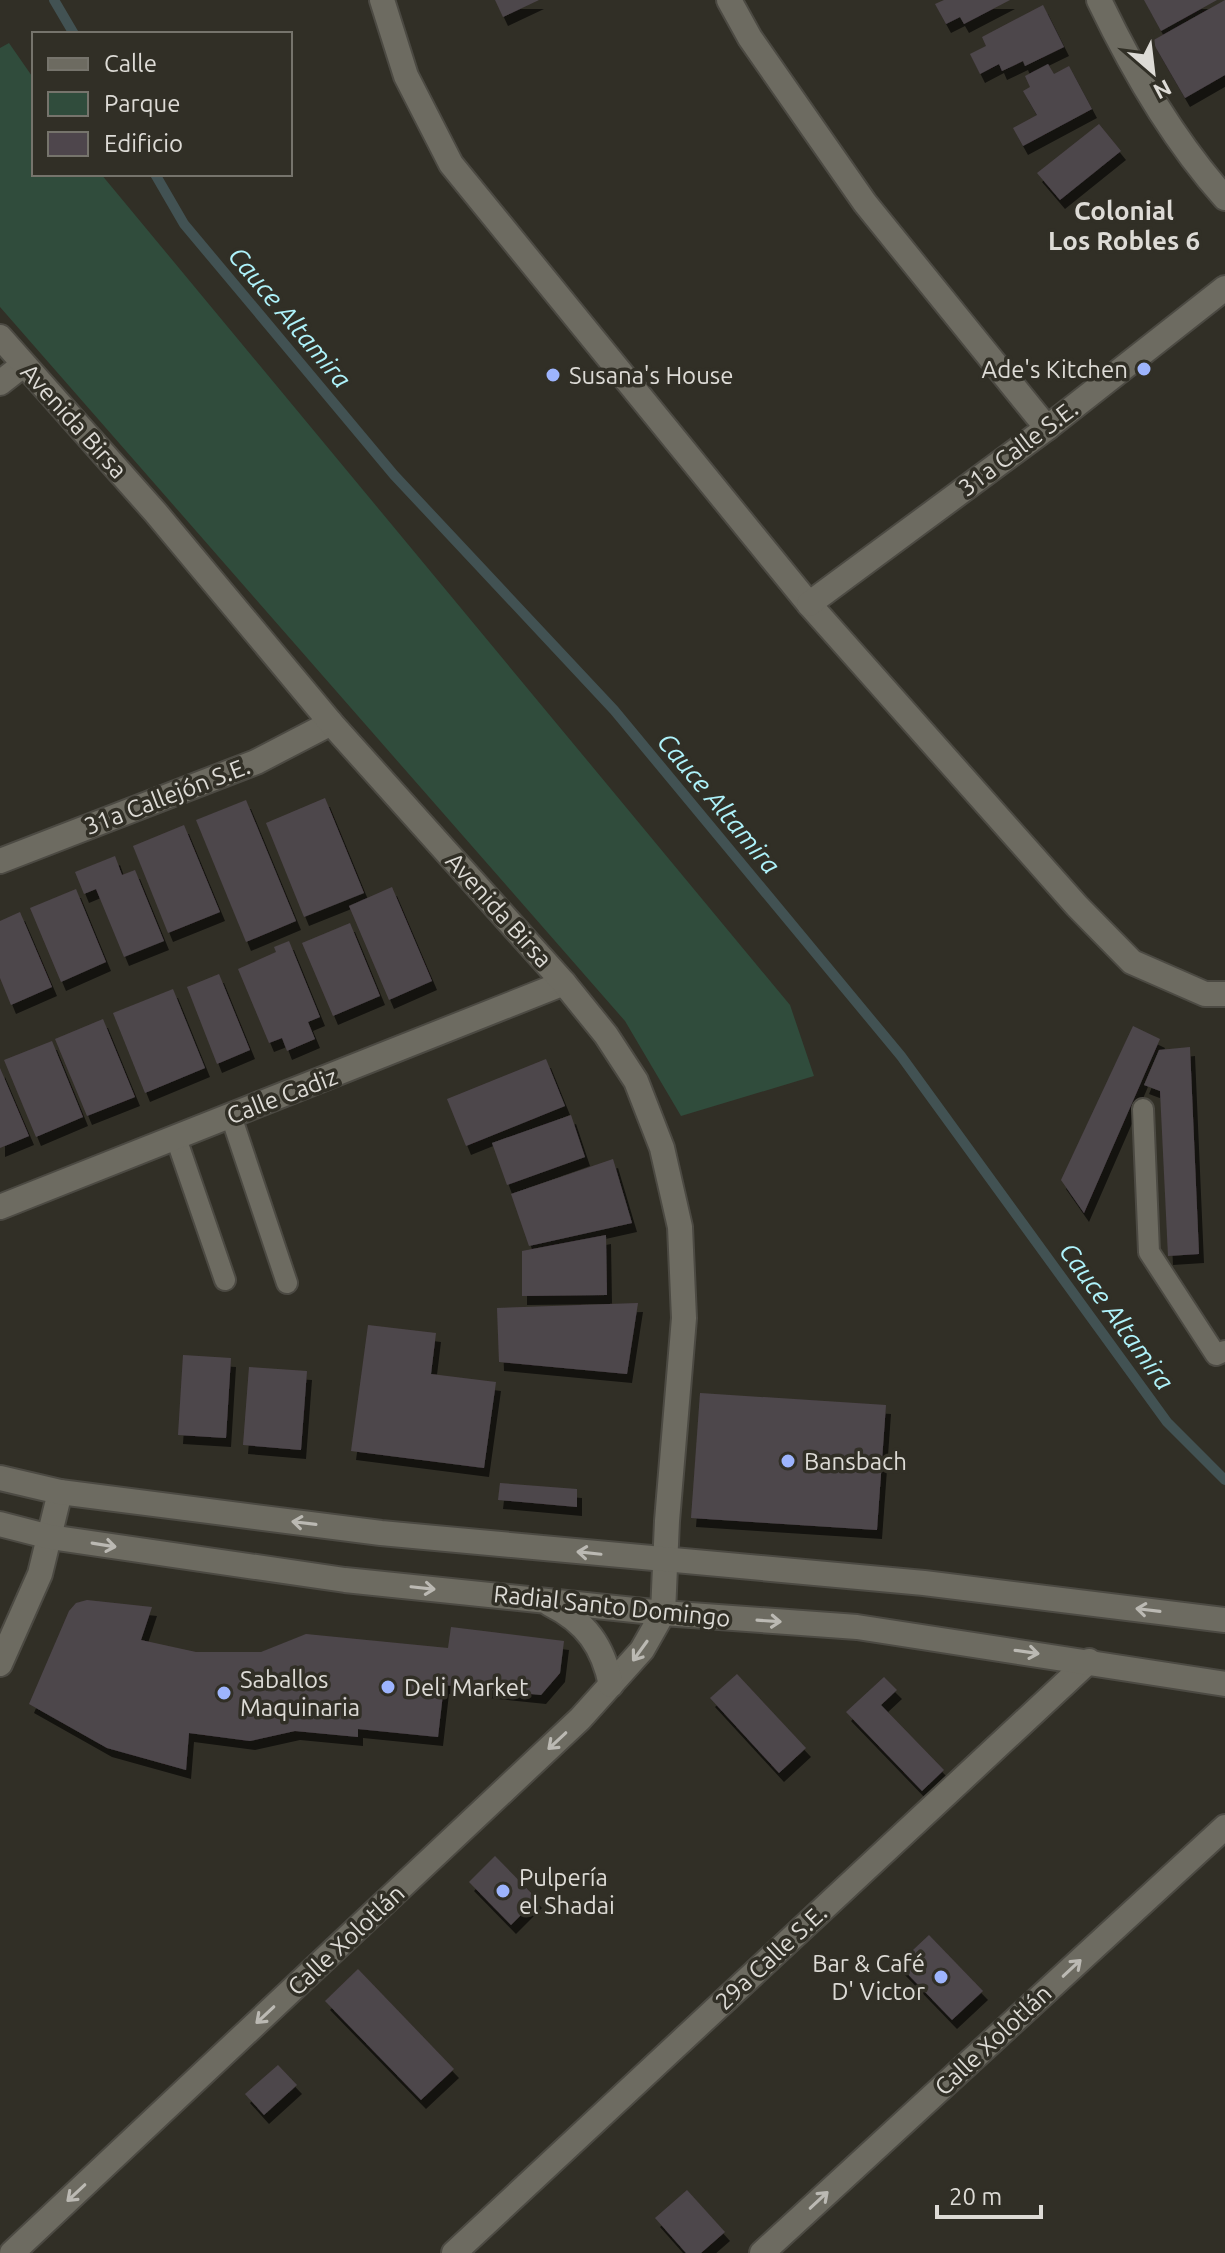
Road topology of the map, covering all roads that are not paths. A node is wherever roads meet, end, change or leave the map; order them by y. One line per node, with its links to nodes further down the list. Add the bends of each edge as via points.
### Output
1 (382, 0): 10 (street, via 406,76 451,164)
2 (729, 0): 9 (street, via 865,203)
3 (1099, 0): 4 (street, via 1195,164)
4 (1225, 198)
5 (1225, 288): 9 (street, 31a Calle S.E.)
6 (0, 337): 7 (street, Avenida Birsa)
7 (23, 365): 8 (street); 11 (street, Avenida Birsa, via 156,513)
8 (0, 383)
9 (1047, 428): 10 (street, 31a Calle S.E.)
10 (809, 604): 14 (street, via 1132,962 1205,994)
11 (331, 723): 12 (street, 31a Callejón S.E., via 256,762); 13 (street, Avenida Birsa)
12 (0, 861)
13 (564, 983): 16 (street, Calle Cadiz); 26 (street, Avenida Birsa, via 636,1081 662,1148 680,1227 684,1318)
14 (1225, 994)
15 (1143, 1109): 21 (lane, via 1149,1252 1216,1355)
16 (231, 1116): 17 (street, Calle Cadiz); 20 (lane)
17 (176, 1138): 18 (street, Calle Cadiz); 19 (lane)
18 (0, 1207)
19 (225, 1280)
20 (287, 1283)
21 (1225, 1351)
22 (0, 1478): 23 (street, Radial Santo Domingo)
23 (60, 1492): 25 (street); 26 (street, Radial Santo Domingo, one-way to 23, via 381,1533)
24 (0, 1524): 25 (street, Radial Santo Domingo)
25 (50, 1537): 27 (street, Radial Santo Domingo, one-way to 27, via 345,1580); 31 (street, via 40,1574)
26 (666, 1561): 28 (street, Avenida Birsa); 29 (street, Radial Santo Domingo, one-way to 26, via 924,1583)
27 (541, 1599): 28 (street, Radial Santo Domingo); 33 (street, via 571,1615 593,1636)
28 (663, 1613): 30 (street, Radial Santo Domingo, one-way to 30, via 857,1627); 33 (street, Calle Xolotlán, one-way to 33, via 642,1650)
29 (1225, 1620)
30 (1089, 1661): 32 (street, Radial Santo Domingo); 36 (street, 29a Calle S.E.)
31 (0, 1664)
32 (1225, 1684)
33 (611, 1685): 35 (street, Calle Xolotlán, one-way to 35)
34 (1225, 1827): 37 (street, Calle Xolotlán, one-way to 34)
35 (12, 2253)
36 (454, 2253)
37 (762, 2253)

